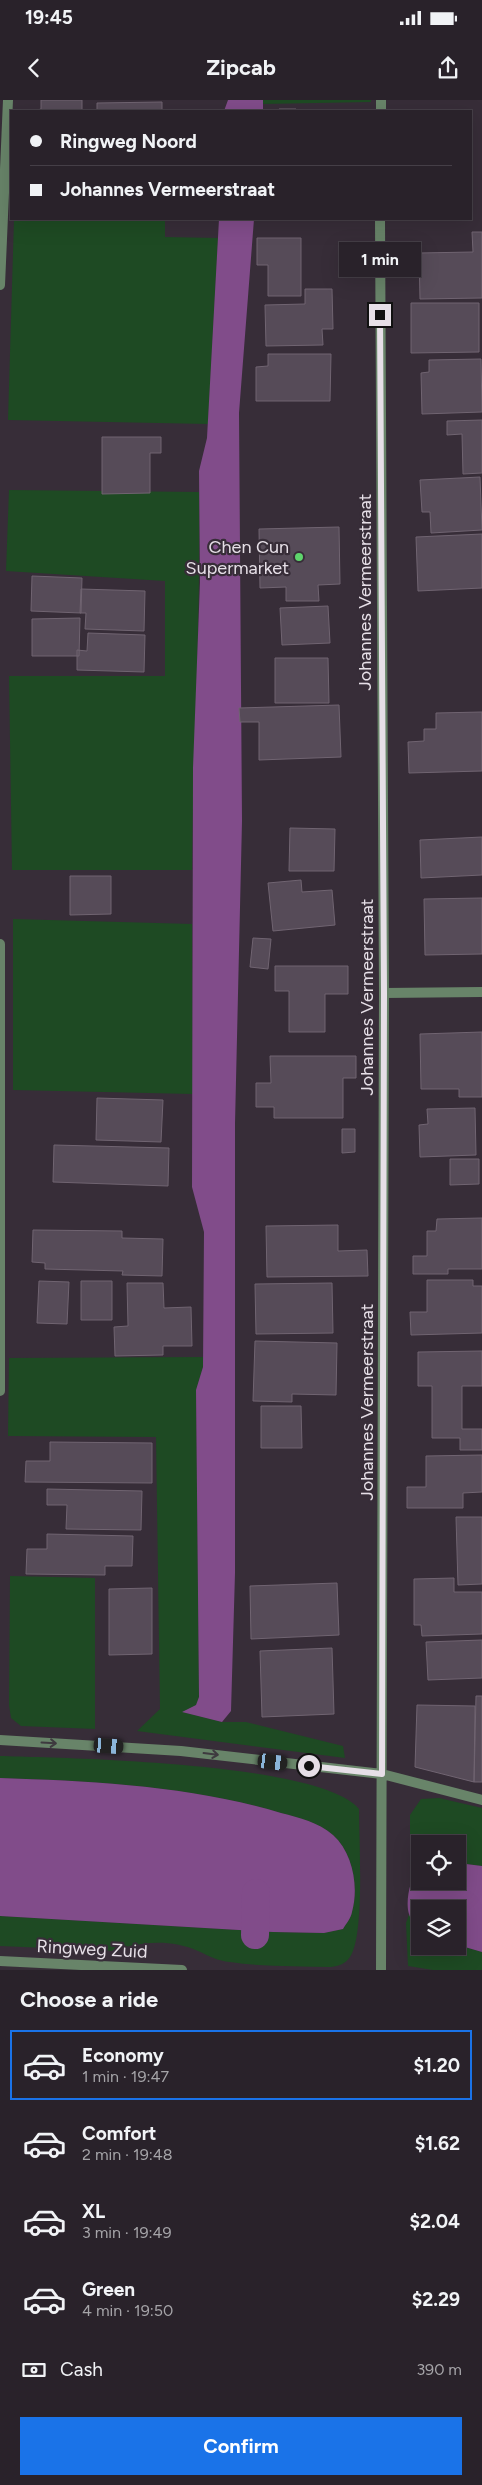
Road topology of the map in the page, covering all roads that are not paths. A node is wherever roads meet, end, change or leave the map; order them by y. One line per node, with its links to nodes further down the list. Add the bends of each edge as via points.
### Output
1 (8, 100): 3 (street)
2 (380, 220): 6 (street, Johannes Vermeerstraat)
3 (0, 285)
4 (0, 944): 7 (street)
5 (482, 992): 6 (street)
6 (384, 993): 9 (street, Johannes Vermeerstraat)
7 (0, 1391)
8 (0, 1740): 9 (street, one-way to 9, via 181,1751)
9 (382, 1774): 10 (street); 13 (street, Johannes Vermeerstraat)
10 (482, 1800)
11 (0, 1961): 12 (street, Ringweg Zuid)
12 (182, 1970)
13 (381, 1970)

